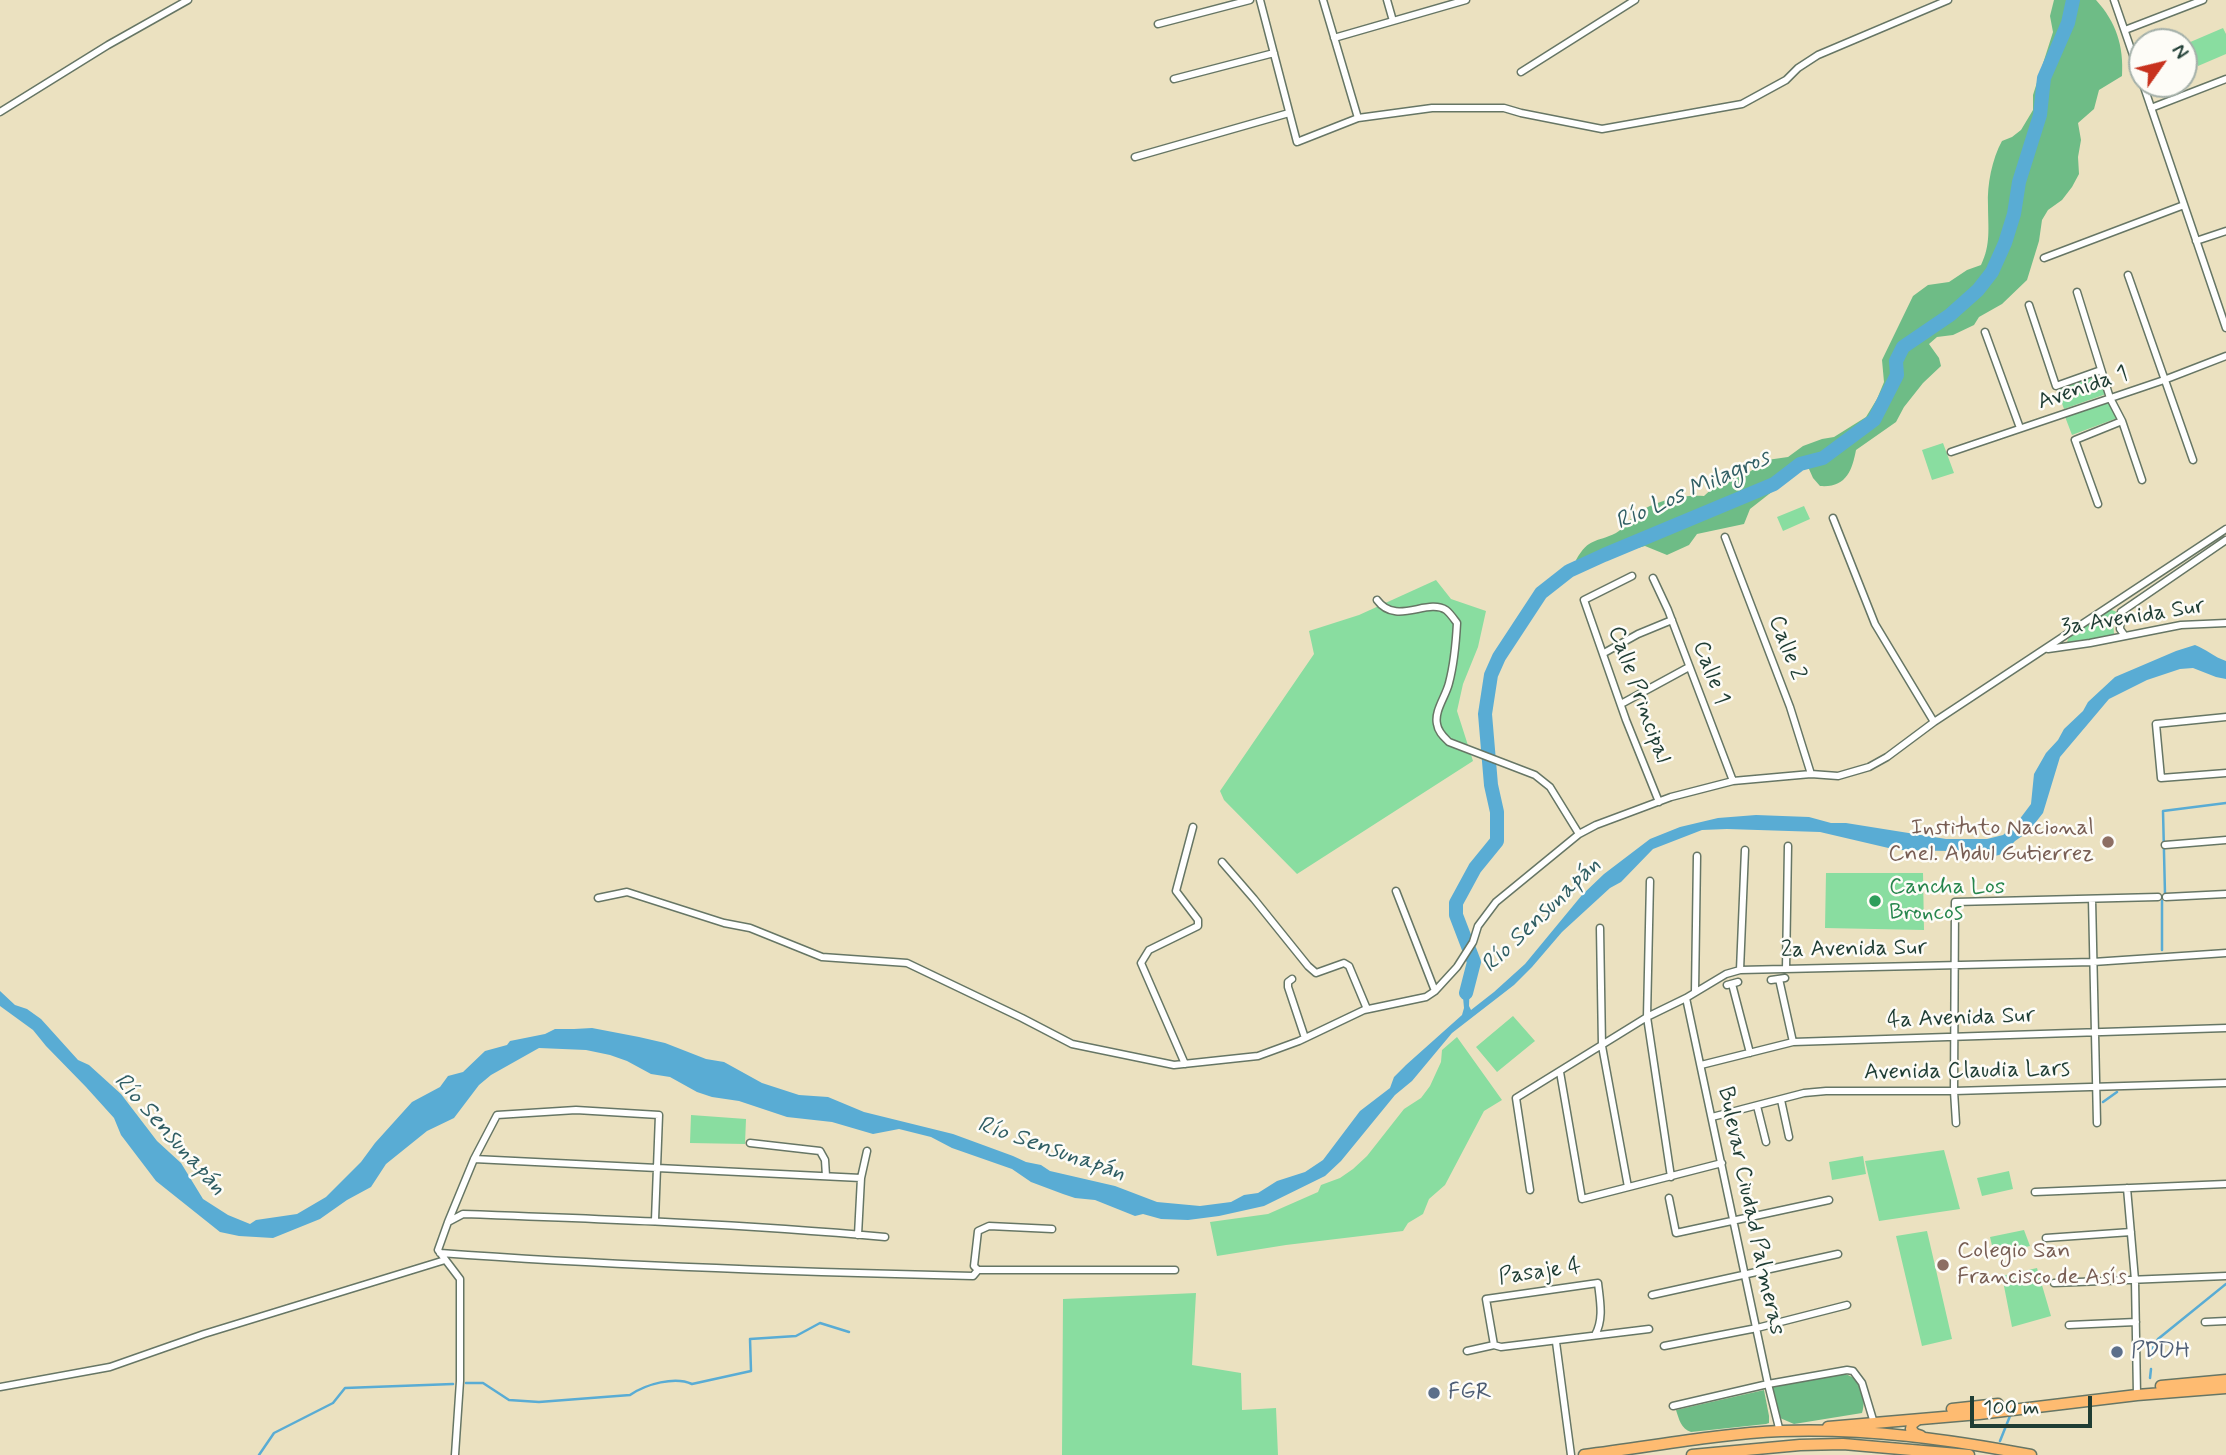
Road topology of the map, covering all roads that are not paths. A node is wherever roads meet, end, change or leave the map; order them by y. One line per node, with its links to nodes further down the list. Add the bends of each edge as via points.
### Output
1 (188, 0): 23 (street)
2 (1250, 0): 13 (street)
3 (1260, 0): 17 (street)
4 (1323, 0): 15 (street)
5 (1387, 0): 12 (street)
6 (1466, 0): 11 (street)
7 (1635, 0): 18 (street)
8 (1948, 0): 25 (street, via 1818,55 1786,80 1742,104 1602,129 1504,108 1432,108)
9 (2114, 0): 14 (street)
10 (2203, 0): 14 (street)
11 (1455, 2): 12 (street)
12 (1393, 21): 15 (street)
13 (1158, 24)
14 (2125, 30): 16 (street)
15 (1335, 38): 25 (street)
16 (2128, 39)
17 (1274, 52): 19 (street); 24 (street)
18 (1521, 72)
19 (1174, 79)
20 (2226, 79): 22 (street)
21 (2148, 98): 22 (street)
22 (2151, 108): 27 (street)
23 (0, 112)
24 (1289, 113): 25 (street, via 1297,142); 26 (street)
25 (1358, 118)
26 (1135, 157)
27 (2184, 205): 29 (street); 30 (street)
28 (2226, 231): 29 (street)
29 (2196, 240): 34 (street)
30 (2044, 258)
31 (2128, 275): 38 (street)
32 (2077, 292): 37 (street)
33 (2029, 305): 37 (street, via 2056,386)
34 (2226, 328)
35 (1985, 332): 41 (street)
36 (2226, 356): 38 (street, Avenida 1)
37 (2102, 370): 39 (street)
38 (2164, 380): 39 (street, Avenida 1); 43 (street)
39 (2110, 398): 40 (street); 41 (street, Avenida 1)
40 (2122, 421): 44 (street); 45 (street, via 2074,440)
41 (2020, 428): 42 (street, Avenida 1)
42 (1951, 452)
43 (2193, 460)
44 (2142, 480)
45 (2098, 504)
46 (1833, 518): 63 (street, via 1875,624)
47 (2226, 529): 53 (street)
48 (1725, 537): 65 (street, Calle 2)
49 (2226, 540): 54 (street)
50 (1632, 576): 59 (street, Calle Principal, via 1584,600)
51 (1653, 578): 55 (street, Calle 1)
52 (1377, 600): 69 (street, via 1395,611 1445,609 1457,623 1450,681 1437,726 1449,742 1544,781)
53 (2110, 606): 54 (street); 58 (street)
54 (2121, 612): 57 (street, via 2120,629)
55 (1672, 621): 59 (street); 60 (street, Calle 1)
56 (2226, 623): 57 (street, 3a Avenida Sur, via 2181,625)
57 (2125, 636): 58 (street, 3a Avenida Sur)
58 (2046, 649): 63 (street)
59 (1604, 653): 61 (street, Calle Principal)
60 (1689, 667): 61 (street); 66 (street, Calle 1)
61 (1621, 704): 67 (street, Calle Principal)
62 (2226, 717): 64 (street, via 2156,724 2161,778)
63 (1934, 722): 65 (street, via 1869,767 1838,776)
64 (2226, 773)
65 (1811, 774): 66 (street)
66 (1732, 781): 67 (street)
67 (1659, 802): 69 (street)
68 (1193, 827): 102 (street, via 1176,891 1198,926 1149,950 1141,963)
69 (1578, 834): 90 (street, via 1496,902 1457,967)
70 (2226, 840): 71 (street)
71 (2165, 845)
72 (1788, 846): 86 (street)
73 (1745, 850): 85 (street)
74 (1698, 856): 91 (street)
75 (1222, 862): 93 (street, via 1316,973 1344,963 1349,966)
76 (1650, 881): 94 (street)
77 (1396, 891): 90 (street)
78 (2226, 894): 80 (street)
79 (598, 898): 102 (street, via 627,892 750,928 822,957 907,963 1072,1044)
80 (2092, 899): 83 (street); 84 (street, via 1955,902)
81 (1600, 928): 100 (street)
82 (2226, 954): 83 (street, 2a Avenida Sur)
83 (2093, 962): 84 (street, 2a Avenida Sur); 96 (street)
84 (1955, 966): 86 (street, 2a Avenida Sur); 97 (street)
85 (1741, 970): 86 (street, 2a Avenida Sur); 91 (street, 2a Avenida Sur)
86 (1786, 970)
87 (1292, 979): 98 (street, via 1288,988)
88 (1778, 979): 99 (street)
89 (1733, 985): 101 (street)
90 (1435, 991): 93 (street)
91 (1695, 992): 92 (street, 2a Avenida Sur)
92 (1686, 998): 94 (street, 2a Avenida Sur); 103 (street, Bulevar Ciudad Palmeras)
93 (1367, 1009): 98 (street)
94 (1647, 1017): 100 (street, 2a Avenida Sur); 121 (street)
95 (2226, 1028): 96 (street, 4a Avenida Sur)
96 (2095, 1031): 97 (street, 4a Avenida Sur); 106 (street)
97 (1954, 1037): 99 (street, 4a Avenida Sur); 107 (street)
98 (1305, 1038): 102 (street, via 1258,1056)
99 (1793, 1042): 101 (street, 4a Avenida Sur)
100 (1602, 1046): 104 (street, 2a Avenida Sur); 124 (street)
101 (1750, 1053): 103 (street, 4a Avenida Sur)
102 (1185, 1064)
103 (1701, 1065): 110 (street, Bulevar Ciudad Palmeras)
104 (1560, 1072): 124 (street, via 1582,1199); 126 (street, 2a Avenida Sur, via 1516,1098)
105 (2226, 1083): 106 (street, Avenida Claudia Lars)
106 (2096, 1087): 107 (street, Avenida Claudia Lars); 112 (street)
107 (1954, 1091): 108 (street, Avenida Claudia Lars, via 1826,1091); 111 (street)
108 (1781, 1100): 109 (street, Avenida Claudia Lars); 113 (street)
109 (1757, 1106): 110 (street, Avenida Claudia Lars); 114 (street)
110 (1712, 1117): 118 (street, Bulevar Ciudad Palmeras)
111 (1956, 1123)
112 (2097, 1123)
113 (1789, 1136)
114 (1766, 1142)
115 (750, 1143): 120 (street, via 820,1151)
116 (867, 1151): 122 (street)
117 (474, 1159): 119 (street); 119 (street, via 497,1115 576,1110 659,1115); 131 (street)
118 (1722, 1163): 121 (street); 132 (street, Bulevar Ciudad Palmeras)
119 (657, 1167): 120 (street); 130 (street)
120 (826, 1176): 122 (street)
121 (1671, 1177): 124 (street)
122 (861, 1178): 135 (street)
123 (2226, 1184): 125 (street)
124 (1628, 1187)
125 (2127, 1188): 127 (street); 134 (street)
126 (1530, 1191)
127 (2035, 1192)
128 (1669, 1198): 132 (street, via 1676,1233)
129 (1829, 1200): 132 (street)
130 (655, 1220): 131 (street, via 463,1214); 135 (street)
131 (448, 1222): 138 (street)
132 (1735, 1222): 143 (street, Bulevar Ciudad Palmeras)
133 (1052, 1229): 141 (street, via 983,1227 978,1231 974,1266)
134 (2131, 1232): 137 (street); 145 (street)
135 (858, 1235): 136 (street)
136 (885, 1237)
137 (2046, 1238)
138 (440, 1253): 140 (street); 141 (street, via 770,1272 973,1276)
139 (1838, 1254): 143 (street)
140 (445, 1260): 162 (street, via 110,1367); 171 (street, via 460,1279)
141 (978, 1270): 142 (street)
142 (1175, 1270)
143 (1745, 1274): 147 (street); 153 (street, Bulevar Ciudad Palmeras)
144 (2226, 1276): 145 (street)
145 (2135, 1280): 146 (street); 150 (street)
146 (2054, 1283)
147 (1652, 1295)
148 (1847, 1305): 153 (street)
149 (2226, 1321): 151 (street)
150 (2136, 1322): 152 (street); 164 (street)
151 (2205, 1322)
152 (2069, 1325)
153 (1756, 1328): 158 (street); 161 (street, Bulevar Ciudad Palmeras)
154 (1649, 1329): 155 (street)
155 (1595, 1335): 156 (street); 157 (street, Pasaje 4, via 1601,1324 1598,1283 1486,1299)
156 (1556, 1342): 157 (street); 172 (street)
157 (1494, 1345): 159 (street)
158 (1664, 1346)
159 (1467, 1351)
160 (2226, 1380): 164 (main road)
161 (1768, 1384): 165 (street); 167 (street, via 1853,1371); 168 (street, Bulevar Ciudad Palmeras)
162 (0, 1387)
163 (2226, 1388): 164 (main road)
164 (2137, 1392): 166 (main road); 167 (main road, via 1924,1412)
165 (1673, 1406)
166 (1917, 1420): 167 (main road); 169 (main road, via 1913,1432)
167 (1876, 1423): 168 (main road)
168 (1780, 1432): 169 (main road); 173 (main road)
169 (1927, 1438): 177 (main road)
170 (1811, 1444): 174 (main road); 175 (main road); 176 (main road)
171 (455, 1455)
172 (1571, 1455)
173 (1584, 1455)
174 (1692, 1455)
175 (1914, 1455)
176 (1969, 1455)
177 (2031, 1455)

